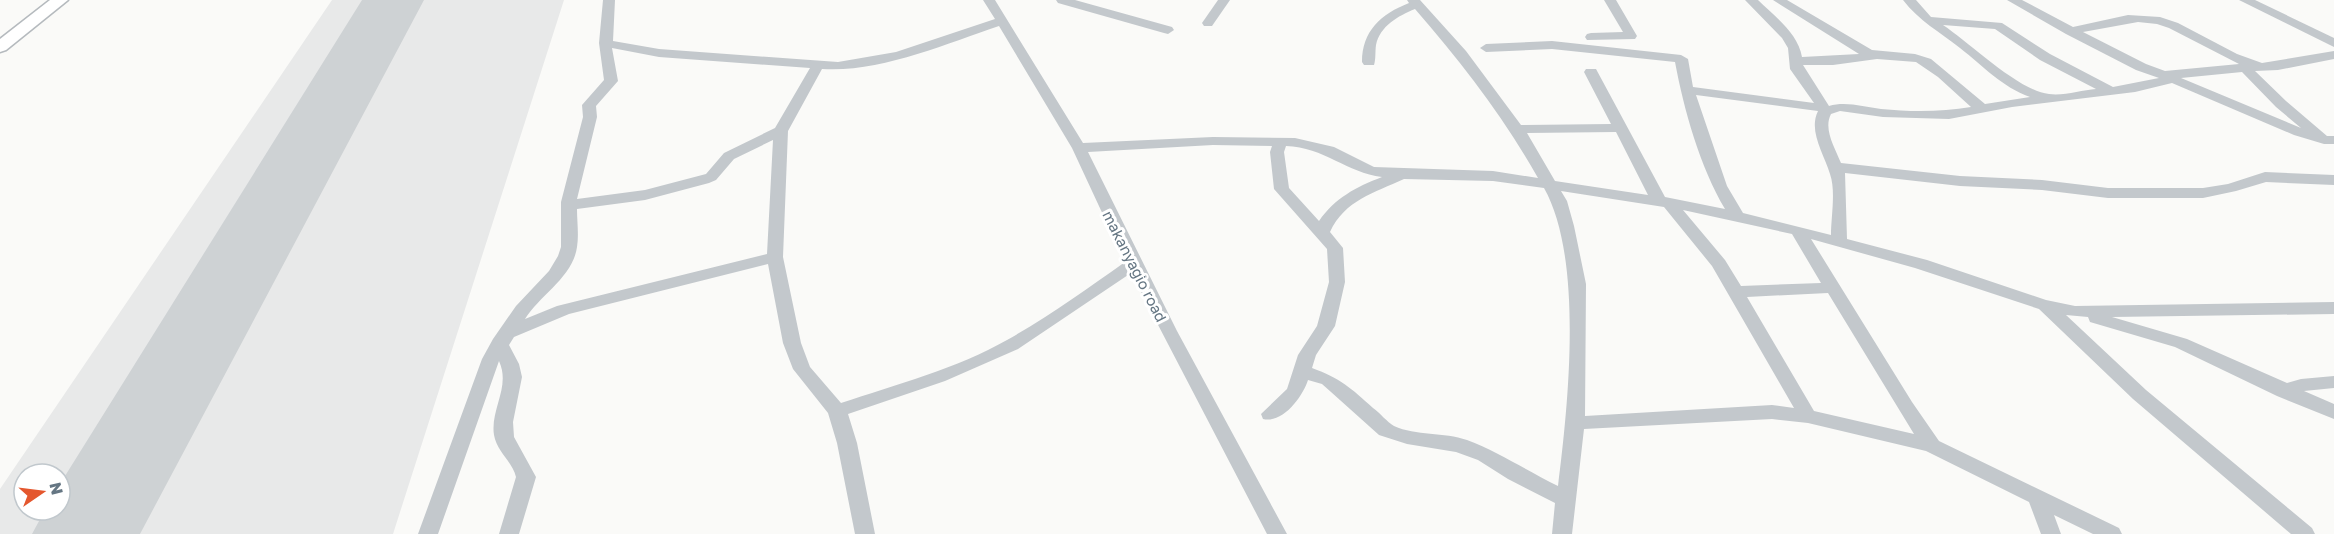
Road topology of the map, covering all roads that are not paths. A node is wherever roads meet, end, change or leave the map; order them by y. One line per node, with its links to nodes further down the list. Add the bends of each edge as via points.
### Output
1 (60, 0): 21 (main road)
2 (609, 0): 19 (street)
3 (989, 0): 14 (street, makanyagio road)
4 (1062, 0): 16 (street)
5 (1224, 0): 15 (street)
6 (1610, 0): 18 (street, via 1631,36)
7 (1752, 0): 25 (street, via 1786,36)
8 (1779, 0): 24 (street, via 1845,43)
9 (1909, 0): 13 (street)
10 (2013, 0): 17 (street)
11 (2245, 0): 20 (street)
12 (1415, 2): 26 (street, via 1379,25 1367,51); 38 (street, via 1461,54)
13 (1927, 20): 33 (street, via 1998,26 2045,57); 34 (street, via 2006,80)
14 (1002, 21): 27 (street, via 898,55 854,64); 42 (street, makanyagio road)
15 (1208, 23)
16 (1168, 30)
17 (2070, 31): 28 (street, via 2149,18); 31 (street)
18 (1591, 37)
19 (605, 43): 27 (street, via 659,53); 48 (street, via 604,56 611,81 589,105 590,117)
20 (2334, 43)
21 (0, 47)
22 (1486, 48): 32 (street, via 1552,45 1677,57 1683,64)
23 (2334, 52): 28 (street, via 2269,68)
24 (1878, 56): 25 (street); 35 (street, via 1925,61)
25 (1796, 61): 36 (street, via 1801,76)
26 (1369, 62)
27 (818, 65): 39 (street)
28 (2260, 66): 29 (street)
29 (2245, 68): 31 (street); 41 (street)
30 (1591, 72): 37 (street)
31 (2168, 77): 33 (street); 41 (street)
32 (1687, 90): 36 (street); 49 (street, via 1719,186)
33 (2111, 91): 34 (street)
34 (2048, 99): 35 (street)
35 (1982, 109): 36 (street, via 1949,116 1840,107)
36 (1824, 110): 43 (street, via 1821,130)
37 (1621, 128): 38 (street); 47 (street)
38 (1517, 129): 46 (street)
39 (782, 130): 48 (street, via 729,156 704,180 645,195); 53 (street)
40 (1280, 142): 42 (street); 44 (street, via 1329,150 1370,171); 51 (street, via 1277,152 1282,189)
41 (2331, 143)
42 (1079, 148): 54 (street, makanyagio road)
43 (1835, 167): 45 (street, via 2119,193 2203,192 2265,177); 52 (street, via 1840,188)
44 (1402, 174): 46 (street, via 1486,176); 51 (street, via 1368,187 1334,209)
45 (2334, 180)
46 (1550, 184): 47 (street); 68 (street, via 1562,209 1578,284)
47 (1664, 202): 49 (street); 56 (street, via 1705,245)
48 (568, 205): 60 (street, via 566,256 556,274 522,310)
49 (1737, 216): 50 (street)
50 (1798, 231): 52 (street); 55 (street)
51 (1322, 232): 61 (street, via 1335,248 1337,282 1326,326 1307,355)
52 (1839, 243): 57 (street, via 1921,264)
53 (775, 257): 60 (street, via 564,310); 64 (street, via 792,343 802,369)
54 (1134, 262): 64 (street, via 1012,345 939,377); 75 (street, makanyagio road)
55 (1832, 288): 56 (street); 69 (street)
56 (1735, 292): 67 (street)
57 (2044, 304): 59 (street); 79 (street, via 2155,410)
58 (2334, 308): 59 (street)
59 (2075, 312): 63 (street, via 2181,343)
60 (502, 339): 72 (street, via 491,358); 73 (street, via 513,379 504,440 526,477)
61 (1302, 371): 66 (street, via 1295,392); 70 (street, via 1338,387 1386,430 1459,445 1485,455)
62 (2334, 382): 63 (street)
63 (2284, 391): 65 (street)
64 (837, 411): 74 (street)
65 (2334, 412)
66 (1270, 414)
67 (1808, 416): 68 (street, via 1772,412); 69 (street)
68 (1575, 423): 70 (street)
69 (1932, 446): 71 (street)
70 (1565, 499): 76 (street)
71 (2038, 499): 77 (street); 78 (street)
72 (428, 534)
73 (509, 534)
74 (865, 534)
75 (1277, 534)
76 (1562, 534)
77 (2051, 534)
78 (2112, 534)
79 (2305, 534)

